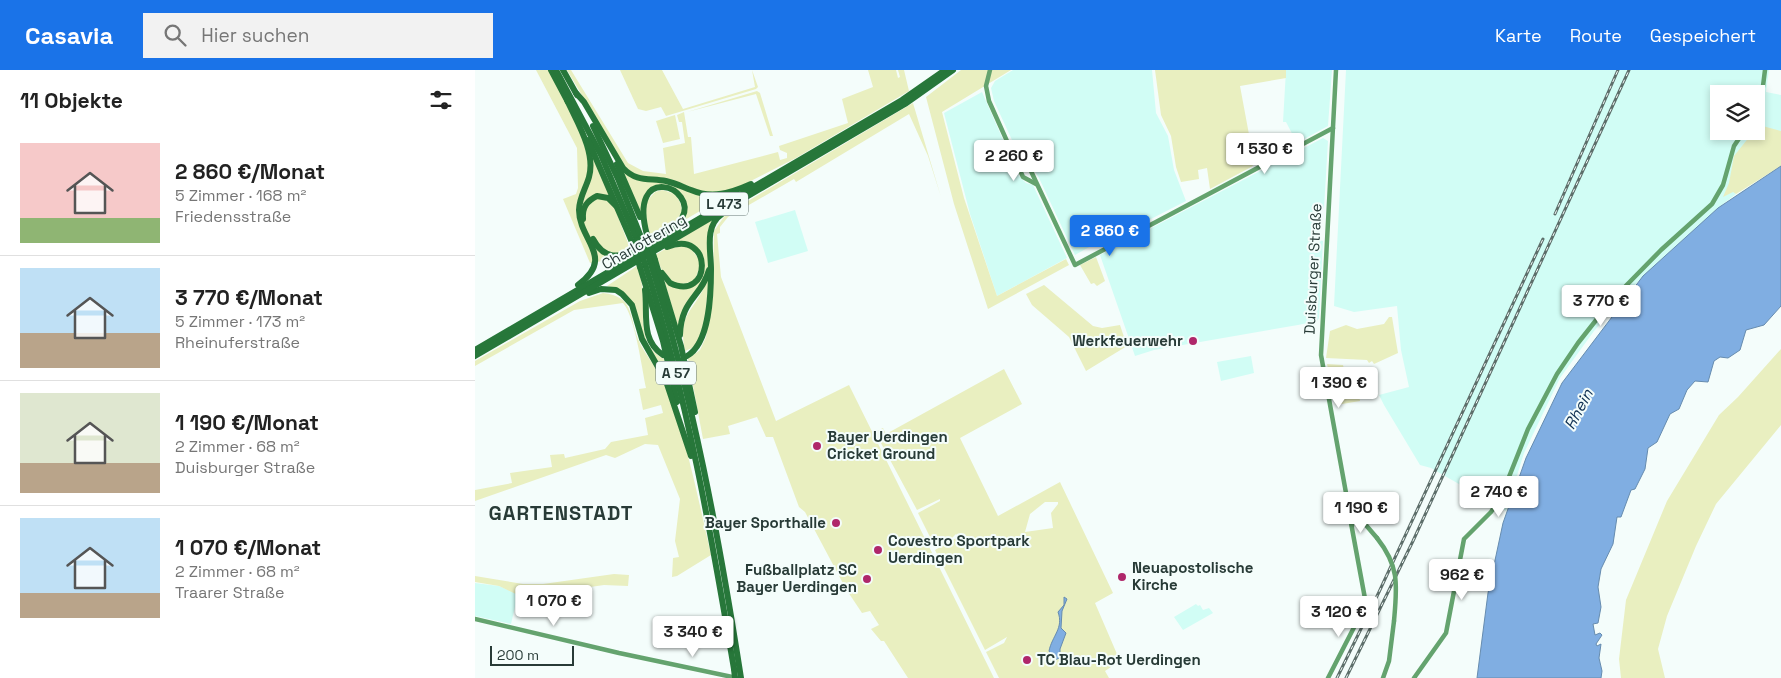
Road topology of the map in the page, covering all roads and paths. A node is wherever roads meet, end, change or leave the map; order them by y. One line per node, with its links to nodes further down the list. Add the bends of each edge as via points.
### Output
1 (551, 70): 11 (highway)
2 (556, 70): 24 (highway, A 57, via 601,155)
3 (563, 70): 10 (highway, A 57)
4 (945, 70): 15 (highway, Charlottering / L 473, via 902,100)
5 (953, 70): 21 (highway, Charlottering / L 473, via 905,104)
6 (990, 70): 16 (main road, via 986,80 987,93)
7 (1336, 70): 12 (main road, Duisburger Straße)
8 (1765, 70): 9 (main road)
9 (1763, 85)
10 (576, 93): 14 (highway); 24 (highway, A 57, via 606,152)
11 (567, 100): 22 (highway); 29 (highway, via 589,157 589,176 578,208 596,263 590,275)
12 (1333, 128): 20 (main road, via 1075,265); 40 (main road, Duisburger Straße, via 1321,355)
13 (1738, 140): 51 (main road, via 1723,185 1712,204 1612,300 1568,356 1532,419 1501,497 1464,539 1447,632)
14 (607, 142): 19 (highway, via 623,168 639,179 666,181 711,195 729,193); 24 (highway)
15 (802, 157): 19 (highway); 31 (highway, Charlottering / L 473)
16 (1021, 168): 17 (main road, via 1028,167); 18 (main road)
17 (1033, 175): 18 (main road); 20 (main road)
18 (1026, 180): 20 (main road)
19 (751, 184): 23 (highway)
20 (1037, 186)
21 (752, 193): 26 (highway, Charlottering / L 473); 28 (highway, via 714,223 710,237)
22 (625, 224): 24 (highway); 25 (highway, via 613,202 603,196 591,199 584,208 584,222 601,251 615,257)
23 (668, 232): 24 (highway, via 682,218 684,204 672,189 660,188 648,194 642,206); 25 (highway)
24 (639, 238): 27 (highway, A 57, bridge); 27 (highway, bridge)
25 (638, 250): 29 (highway)
26 (656, 250): 27 (highway, via 681,244 695,248 703,260 701,274 690,285 675,286); 30 (highway, Charlottering / L 473)
27 (648, 263): 32 (highway); 34 (highway, via 645,291 649,340); 37 (highway); 38 (highway, A 57, via 673,337); 39 (highway, A 57)
28 (711, 263): 32 (highway, via 704,283 681,316); 36 (highway, via 705,333 699,347)
29 (570, 291): 31 (highway)
30 (568, 302): 35 (highway, Charlottering / L 473); 37 (highway, via 601,289 616,290 627,298 635,312 645,347 666,381)
31 (531, 316): 33 (highway, Charlottering / L 473)
32 (681, 346): 38 (highway, via 692,391)
33 (475, 350)
34 (663, 355)
35 (475, 356)
36 (687, 356)
37 (685, 435): 39 (highway)
38 (699, 448): 44 (highway, A 57)
39 (700, 484): 44 (highway, A 57)
40 (1346, 494): 41 (main road, Duisburger Straße); 43 (main road, Duisburger Straße)
41 (1349, 505): 42 (main road); 43 (main road, Duisburger Straße)
42 (1359, 517): 43 (main road); 50 (main road, bridge, via 1391,557 1396,574 1389,660)
43 (1351, 523): 49 (main road, Duisburger Straße, via 1367,602)
44 (716, 551): 46 (highway, A 57)
45 (475, 619): 48 (main road)
46 (736, 669): 47 (highway, A 57, bridge); 48 (highway, A 57)
47 (735, 678)
48 (740, 678)
49 (1328, 678)
50 (1383, 678)
51 (1414, 678)

